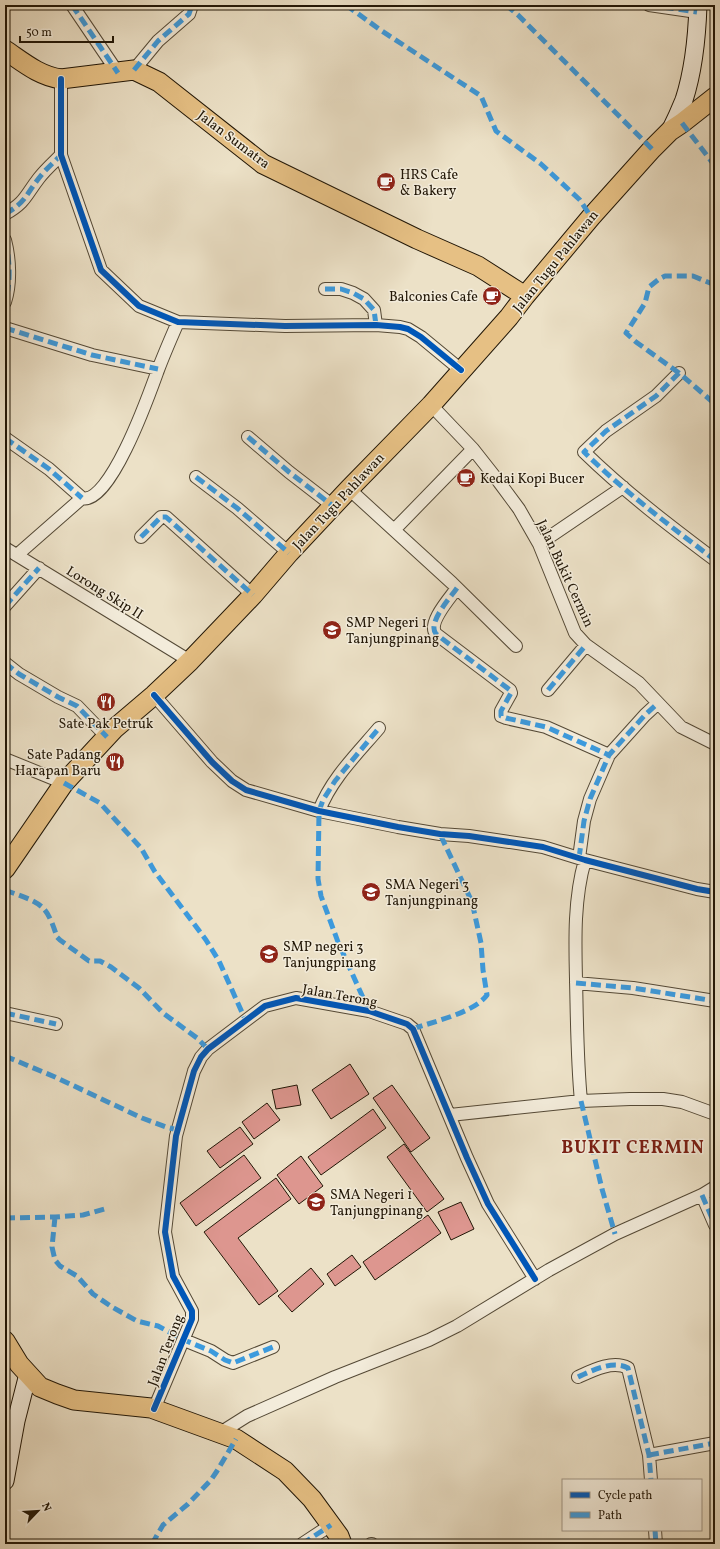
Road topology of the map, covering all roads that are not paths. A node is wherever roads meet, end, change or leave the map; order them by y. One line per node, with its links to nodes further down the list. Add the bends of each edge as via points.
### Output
1 (72, 5): 6 (street)
2 (192, 5): 6 (street, via 189,14)
3 (649, 5): 4 (street)
4 (697, 9): 8 (street, via 696,50)
5 (5, 50): 7 (main road, via 38,72)
6 (126, 71): 7 (main road); 15 (main road, Jalan Sumatra, via 159,82 263,164 478,266)
7 (61, 79): 11 (street)
8 (688, 84): 9 (street, via 700,93); 10 (street, via 684,101)
9 (714, 97): 10 (main road, Jalan Tugu Pahlawan)
10 (670, 131): 15 (main road, Jalan Tugu Pahlawan, via 620,183)
11 (61, 155): 12 (street, via 39,177 26,198); 17 (street, via 101,270 139,306)
12 (5, 214)
13 (5, 240): 16 (street, via 8,289)
14 (325, 289): 18 (street, via 341,289 364,299 374,310)
15 (525, 296): 21 (main road, Jalan Tugu Pahlawan)
16 (5, 302)
17 (178, 322): 18 (street, via 285,326); 20 (street)
18 (376, 325): 21 (street, via 408,329)
19 (5, 328): 20 (street, via 92,355)
20 (158, 370): 30 (street, via 131,439 117,465 93,497)
21 (460, 370): 23 (main road, Jalan Tugu Pahlawan)
22 (679, 374): 28 (street, via 656,396 606,431 584,452)
23 (431, 405): 26 (street, Jalan Bukit Cermin); 29 (main road, Jalan Tugu Pahlawan)
24 (248, 437): 31 (street)
25 (5, 438): 30 (street, via 49,469)
26 (473, 450): 32 (street); 34 (street, Jalan Bukit Cermin, via 519,509)
27 (196, 476): 36 (street)
28 (623, 487): 34 (street); 38 (street, via 675,531)
29 (349, 489): 31 (main road, Jalan Tugu Pahlawan); 32 (street)
30 (82, 498): 37 (street)
31 (334, 506): 36 (main road, Jalan Tugu Pahlawan)
32 (394, 530): 40 (street)
33 (141, 537): 41 (street, via 161,517 166,517)
34 (539, 544): 43 (street, Jalan Bukit Cermin, via 576,634)
35 (5, 548): 37 (street, Lorong Skip II)
36 (289, 553): 41 (main road, Jalan Tugu Pahlawan)
37 (17, 554): 39 (street, Lorong Skip II)
38 (715, 560)
39 (39, 568): 42 (street); 45 (street, Lorong Skip II)
40 (457, 588): 44 (street); 53 (street, via 434,623 433,630 510,690 501,716 546,727)
41 (253, 595): 45 (main road, Jalan Tugu Pahlawan)
42 (5, 606)
43 (586, 645): 47 (street); 49 (street, Jalan Bukit Cermin, via 639,683)
44 (516, 646)
45 (190, 662): 48 (main road, Jalan Tugu Pahlawan)
46 (5, 663): 51 (street, via 19,674 77,706)
47 (548, 690)
48 (154, 695): 51 (main road, Jalan Tugu Pahlawan); 56 (street, via 212,762 232,781 246,790)
49 (658, 703): 52 (street, Jalan Bukit Cermin, via 681,727); 53 (street)
50 (379, 728): 56 (street, via 335,781)
51 (107, 737): 55 (main road, Jalan Tugu Pahlawan)
52 (715, 744)
53 (609, 756): 57 (street, via 590,799 584,821)
54 (5, 759): 55 (street)
55 (64, 783): 58 (main road, Jalan Tugu Pahlawan)
56 (319, 811): 57 (street, via 440,834 543,848)
57 (582, 859): 59 (street); 60 (street, via 578,890)
58 (5, 869)
59 (715, 892)
60 (576, 983): 61 (street, via 633,988); 64 (street)
61 (715, 1002)
62 (5, 1012): 63 (street)
63 (56, 1024)
64 (581, 1101): 65 (street, via 663,1099 682,1102); 66 (street)
65 (715, 1114)
66 (450, 1115): 70 (street, Jalan Terong, via 488,1204); 71 (street, Jalan Terong, via 413,1029 407,1024 369,1011 296,998 266,1006 208,1049 194,1071 176,1136 165,1232 173,1276 192,1311 192,1319)
67 (715, 1187): 68 (street)
68 (702, 1195): 69 (street); 70 (street, via 626,1228)
69 (715, 1225)
70 (535, 1279): 77 (street, via 429,1340 335,1377 247,1416)
71 (184, 1340): 73 (street, via 233,1363); 76 (street, Jalan Terong)
72 (5, 1341): 74 (main road)
73 (273, 1347)
74 (28, 1374): 76 (main road, via 40,1387 74,1400); 81 (street)
75 (578, 1377): 79 (street, via 605,1366 622,1365 628,1368)
76 (154, 1409): 77 (main road)
77 (220, 1434): 82 (main road, via 236,1439 285,1471 312,1499)
78 (715, 1443): 79 (street)
79 (649, 1455): 80 (street)
80 (651, 1479)
81 (5, 1480)
82 (331, 1525): 84 (street); 85 (main road)
83 (655, 1531): 86 (street)
84 (302, 1544)
85 (342, 1544)
86 (656, 1544)

